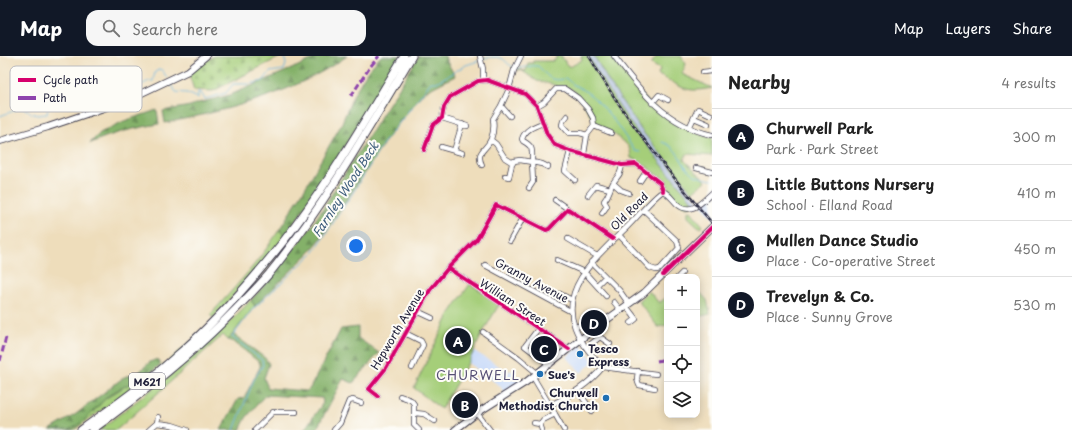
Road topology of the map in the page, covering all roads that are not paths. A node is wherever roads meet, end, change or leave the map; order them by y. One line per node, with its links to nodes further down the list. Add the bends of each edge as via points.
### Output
1 (206, 56): 11 (main road, via 188,71)
2 (404, 56): 120 (highway, M621, via 303,216 260,270 176,357)
3 (412, 56): 121 (highway, M621, via 338,179 310,220 248,298 176,365)
4 (480, 56): 9 (street)
5 (521, 56): 10 (street)
6 (614, 56): 13 (street)
7 (712, 71): 8 (street)
8 (703, 72)
9 (483, 80): 10 (street); 20 (street, via 450,97 444,107)
10 (509, 89): 14 (street); 15 (street, via 525,94)
11 (142, 93)
12 (668, 100): 13 (street, via 659,95)
13 (652, 102): 27 (street)
14 (501, 106): 18 (street); 31 (street, via 493,119 494,130)
15 (537, 106): 22 (street); 26 (street, via 556,89 565,89 588,109)
16 (92, 112): 32 (main road)
17 (711, 115): 21 (street, via 698,109)
18 (510, 116)
19 (568, 116): 29 (street, via 562,125 570,133)
20 (442, 118): 23 (street); 34 (street, via 431,128)
21 (694, 118): 24 (street); 27 (street)
22 (543, 123): 36 (street, via 555,145); 39 (street, via 522,136 523,141 532,149)
23 (462, 124): 25 (street); 35 (street)
24 (708, 124)
25 (467, 126)
26 (594, 126): 28 (street); 29 (street)
27 (689, 128): 30 (street)
28 (611, 133)
29 (587, 135): 38 (street)
30 (712, 135)
31 (491, 140): 40 (street, via 505,158); 41 (street, via 480,153)
32 (0, 141)
33 (441, 147): 35 (street)
34 (424, 150)
35 (454, 151): 37 (street)
36 (570, 151): 38 (street); 48 (street, via 565,171)
37 (462, 153)
38 (584, 154): 42 (street)
39 (532, 162): 40 (street, via 517,160); 43 (street); 51 (street, via 533,182)
40 (513, 163): 47 (street, via 509,177)
41 (482, 165)
42 (622, 165): 45 (street, via 636,164); 50 (street, via 620,174)
43 (548, 167)
44 (696, 168): 46 (street)
45 (646, 172): 49 (street); 53 (street, via 660,183)
46 (712, 172)
47 (505, 176)
48 (575, 180)
49 (640, 181)
50 (613, 182): 52 (street); 54 (street, via 621,190)
51 (529, 188)
52 (610, 189): 56 (street, via 596,185); 60 (street, via 610,195 604,201 607,206)
53 (663, 191): 55 (street, Old Road, via 682,208 688,209 695,207); 59 (street, Old Road)
54 (629, 193)
55 (712, 193)
56 (588, 195)
57 (555, 200): 58 (street)
58 (568, 209): 61 (street, via 546,230); 65 (street)
59 (644, 210): 63 (street, Old Road); 63 (street, via 677,240 679,245 660,269 650,268)
60 (602, 213)
61 (522, 218): 66 (street); 71 (street, Hepworth Avenue, via 496,204 477,239)
62 (712, 227): 73 (main road)
63 (619, 235): 65 (street, Old Road)
64 (568, 239): 67 (street)
65 (613, 240): 67 (street, Old Road)
66 (510, 241)
67 (597, 256): 69 (street, Old Road)
68 (557, 260): 72 (street)
69 (591, 262): 72 (street, Old Road); 74 (street)
70 (486, 265): 84 (street, Granny Avenue)
71 (448, 268): 83 (street, Hepworth Avenue); 87 (street, William Street)
72 (585, 274): 76 (street); 79 (street, Old Road, via 573,293)
73 (667, 274)
74 (605, 277): 76 (street); 81 (street, via 619,290)
75 (664, 277): 81 (main road)
76 (597, 286): 78 (street)
77 (560, 294): 79 (street)
78 (606, 296)
79 (572, 300): 84 (street, Old Road)
80 (614, 302): 82 (street)
81 (628, 305): 82 (main road); 86 (street, via 636,318)
82 (621, 310): 89 (main road)
83 (417, 311): 85 (street, Hepworth Avenue); 91 (street, Hepworth Avenue)
84 (570, 311): 88 (street, Old Road)
85 (432, 318)
86 (631, 322)
87 (538, 328): 92 (street, William Street); 97 (street, via 525,346)
88 (575, 328): 89 (street, via 587,318); 93 (street, Old Road)
89 (594, 329): 93 (main road)
90 (483, 332): 103 (street, via 516,355)
91 (405, 333): 100 (street, via 421,341 423,345); 106 (street, Hepworth Avenue, via 380,381 369,389)
92 (548, 335): 96 (street, William Street); 97 (street)
93 (580, 340): 95 (street); 96 (main road)
94 (610, 344): 95 (street, via 600,337)
95 (587, 347): 99 (street)
96 (569, 349): 98 (main road)
97 (536, 354): 98 (street)
98 (550, 365): 103 (main road)
99 (603, 367): 101 (street); 105 (street)
100 (412, 368)
101 (638, 371): 102 (street); 104 (street, via 639,385)
102 (656, 374)
103 (535, 375): 109 (street); 113 (main road)
104 (655, 388)
105 (578, 391): 109 (street); 110 (street)
106 (378, 396)
107 (400, 396): 112 (street, via 413,402)
108 (361, 403): 125 (street, via 349,401 340,423)
109 (550, 405): 114 (street)
110 (592, 411)
111 (296, 412): 124 (street, via 272,412)
112 (415, 413): 116 (street, via 424,414); 126 (street, via 414,425)
113 (477, 413): 127 (main road); 128 (street)
114 (555, 414): 119 (street); 130 (street)
115 (158, 417): 117 (street)
116 (435, 421)
117 (157, 423): 122 (street); 123 (street)
118 (534, 423): 119 (street)
119 (540, 424): 129 (street)
120 (81, 430)
121 (92, 430)
122 (149, 430)
123 (187, 430)
124 (255, 430)
125 (334, 430)
126 (419, 430)
127 (455, 430)
128 (490, 430)
129 (542, 430)
130 (564, 430)

